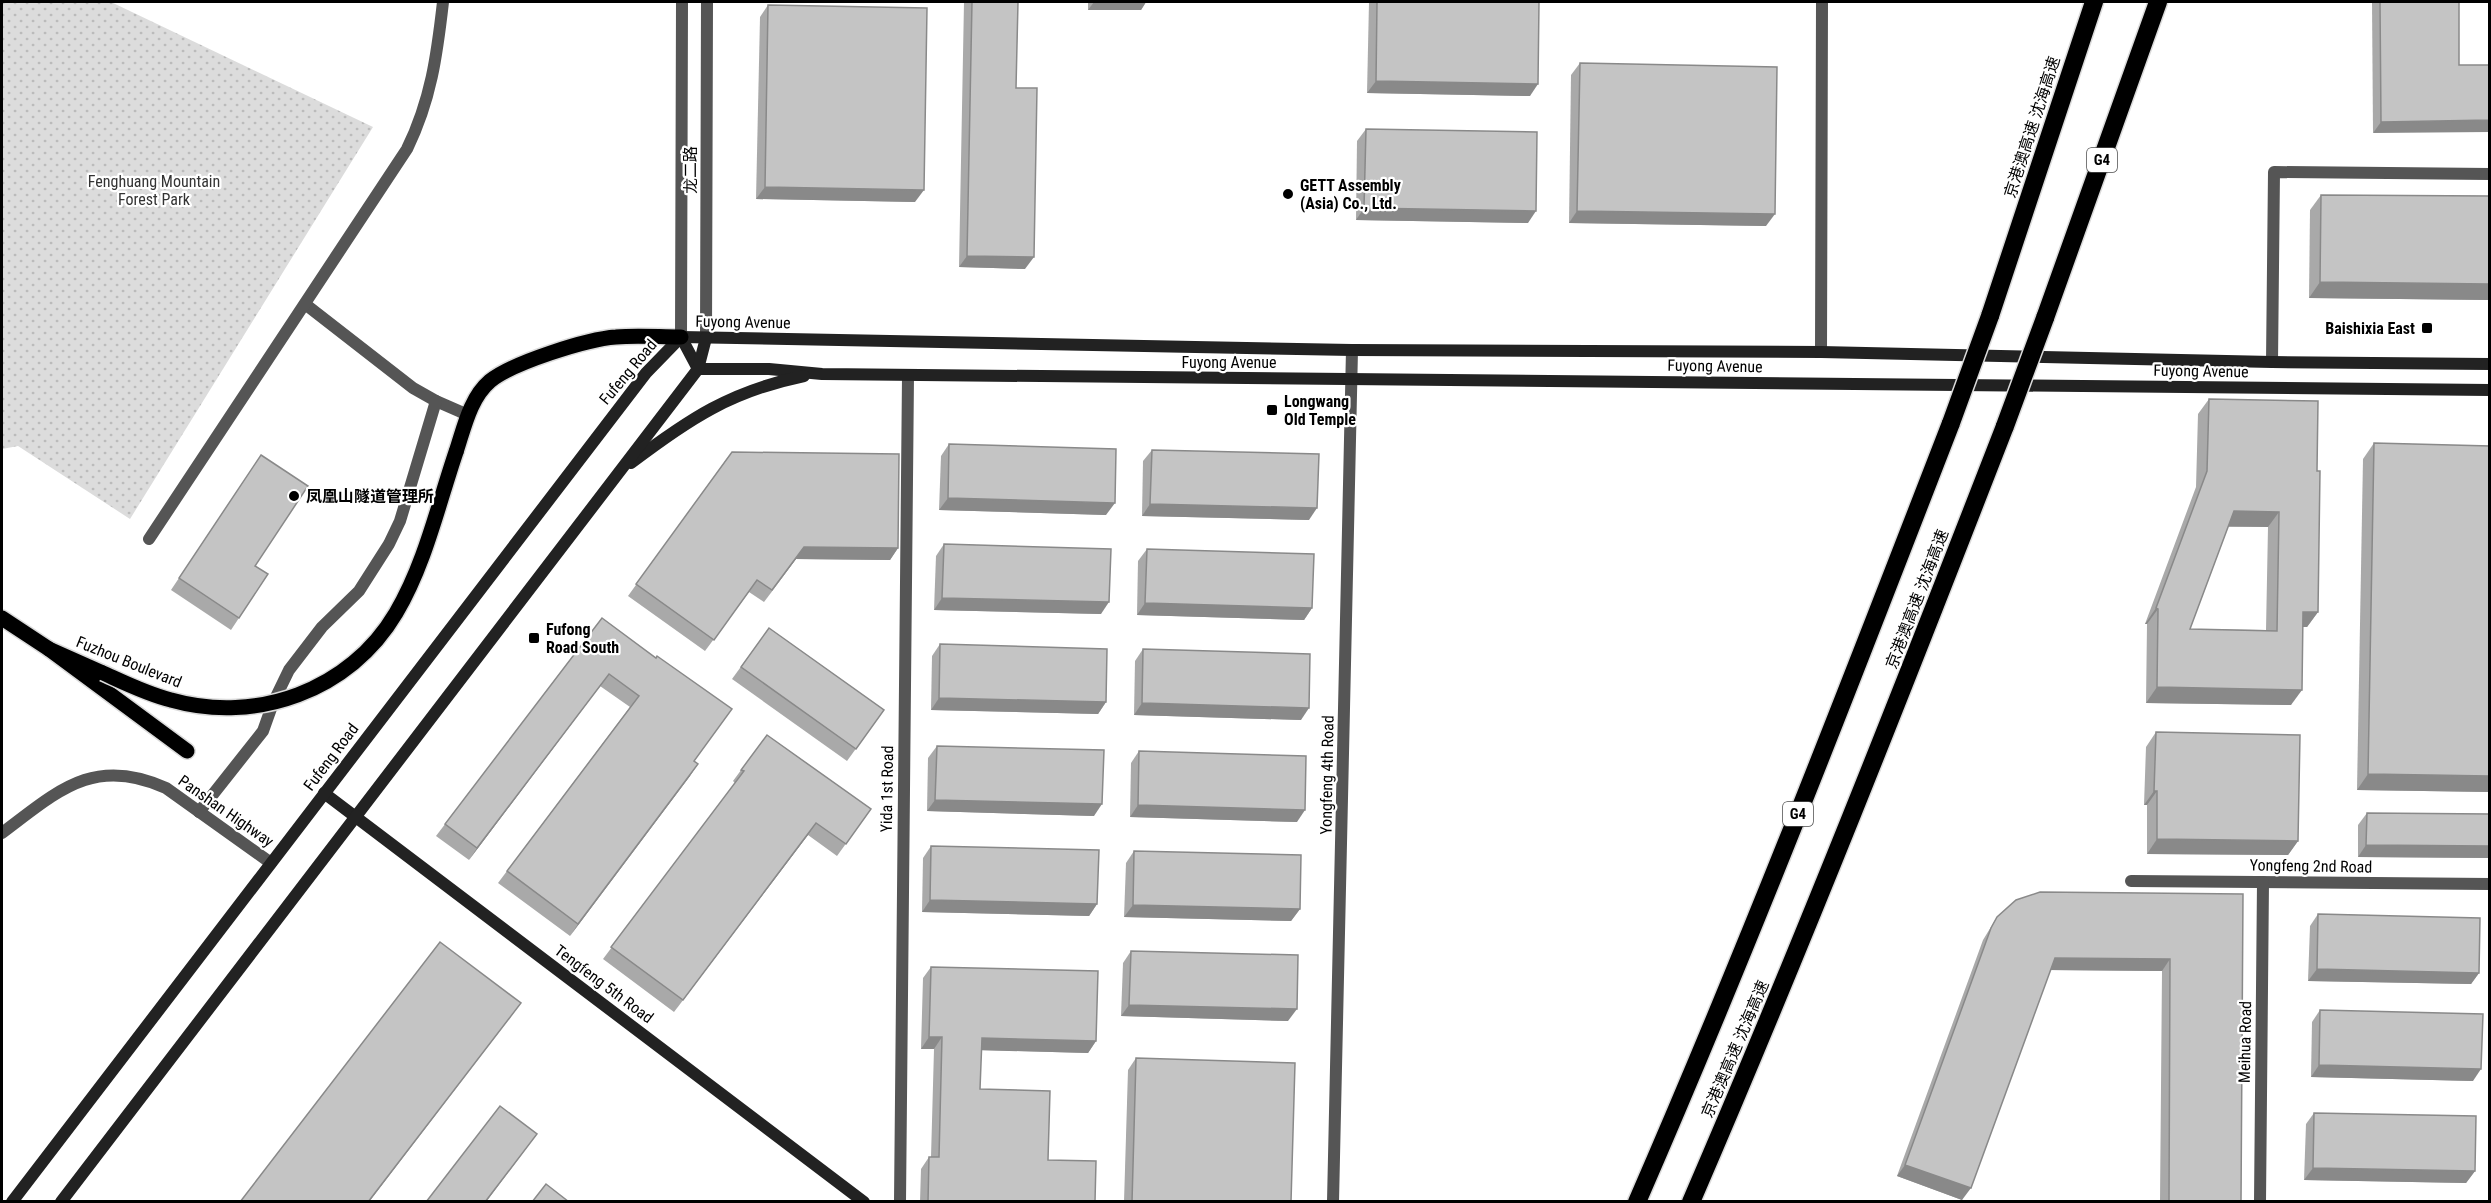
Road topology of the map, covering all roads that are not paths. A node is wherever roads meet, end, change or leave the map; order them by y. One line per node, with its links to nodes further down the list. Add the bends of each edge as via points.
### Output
1 (443, 2): 8 (street, via 436,63 420,123)
2 (682, 2): 9 (street, 龙二路)
3 (707, 2): 10 (street, 龙二路)
4 (1822, 2): 12 (street)
5 (2094, 2): 40 (highway, 京港澳高速 沈海高速 / G4, bridge, via 1951,423 1716,1018)
6 (2158, 2): 41 (highway, 京港澳高速 沈海高速 / G4, bridge, via 2005,426 1885,735)
7 (2490, 174): 13 (street, via 2274,172)
8 (305, 304): 20 (street, via 413,388); 23 (street)
9 (681, 337): 10 (main road, Fuyong Avenue); 15 (main road, Fuyong Avenue); 21 (main road, Fuzhou Boulevard, via 614,337 524,363 489,382); 27 (main road, Fufeng Road, via 646,373)
10 (706, 338): 11 (main road, Fuyong Avenue); 15 (main road)
11 (1352, 350): 12 (main road, Fuyong Avenue); 18 (street, Yongfeng 4th Road)
12 (1821, 352): 13 (main road, Fuyong Avenue)
13 (2272, 362): 14 (main road, Fuyong Avenue)
14 (2490, 364)
15 (698, 369): 16 (main road, Fuyong Avenue); 22 (main road)
16 (822, 374): 17 (main road, Fuyong Avenue); 22 (main road, via 766,386 704,412)
17 (908, 376): 18 (main road, Fuyong Avenue); 38 (street, Yida 1st Road)
18 (1352, 379): 19 (main road, Fuyong Avenue); 39 (street, Yongfeng 4th Road)
19 (2490, 390)
20 (436, 401): 21 (street); 28 (street, via 400,521 389,544 359,591 322,627 289,670 263,731)
21 (468, 415): 25 (main road, Fuzhou Boulevard, bridge, via 417,570 395,614 365,652 330,680 286,700 261,706 211,707 171,700)
22 (618, 473): 29 (main road)
23 (149, 539)
24 (2, 618): 25 (main road, Fuzhou Boulevard)
25 (49, 649): 26 (main road, Fuzhou Boulevard)
26 (186, 751)
27 (324, 793): 29 (main road, Tengfeng 5th Road); 31 (main road, Fufeng Road)
28 (198, 812): 30 (street, Panshan Highway, via 152,782 107,776 63,787); 31 (street, Panshan Highway)
29 (355, 817): 36 (main road); 37 (main road, Tengfeng 5th Road)
30 (2, 833)
31 (271, 863): 35 (main road, Fufeng Road)
32 (2132, 881): 33 (street, Yongfeng 2nd Road)
33 (2263, 882): 34 (street, Yongfeng 2nd Road); 42 (street, Meihua Road)
34 (2490, 884)
35 (12, 1202)
36 (61, 1202)
37 (864, 1202)
38 (900, 1202)
39 (1333, 1202)
40 (1637, 1202)
41 (1691, 1202)
42 (2260, 1202)

